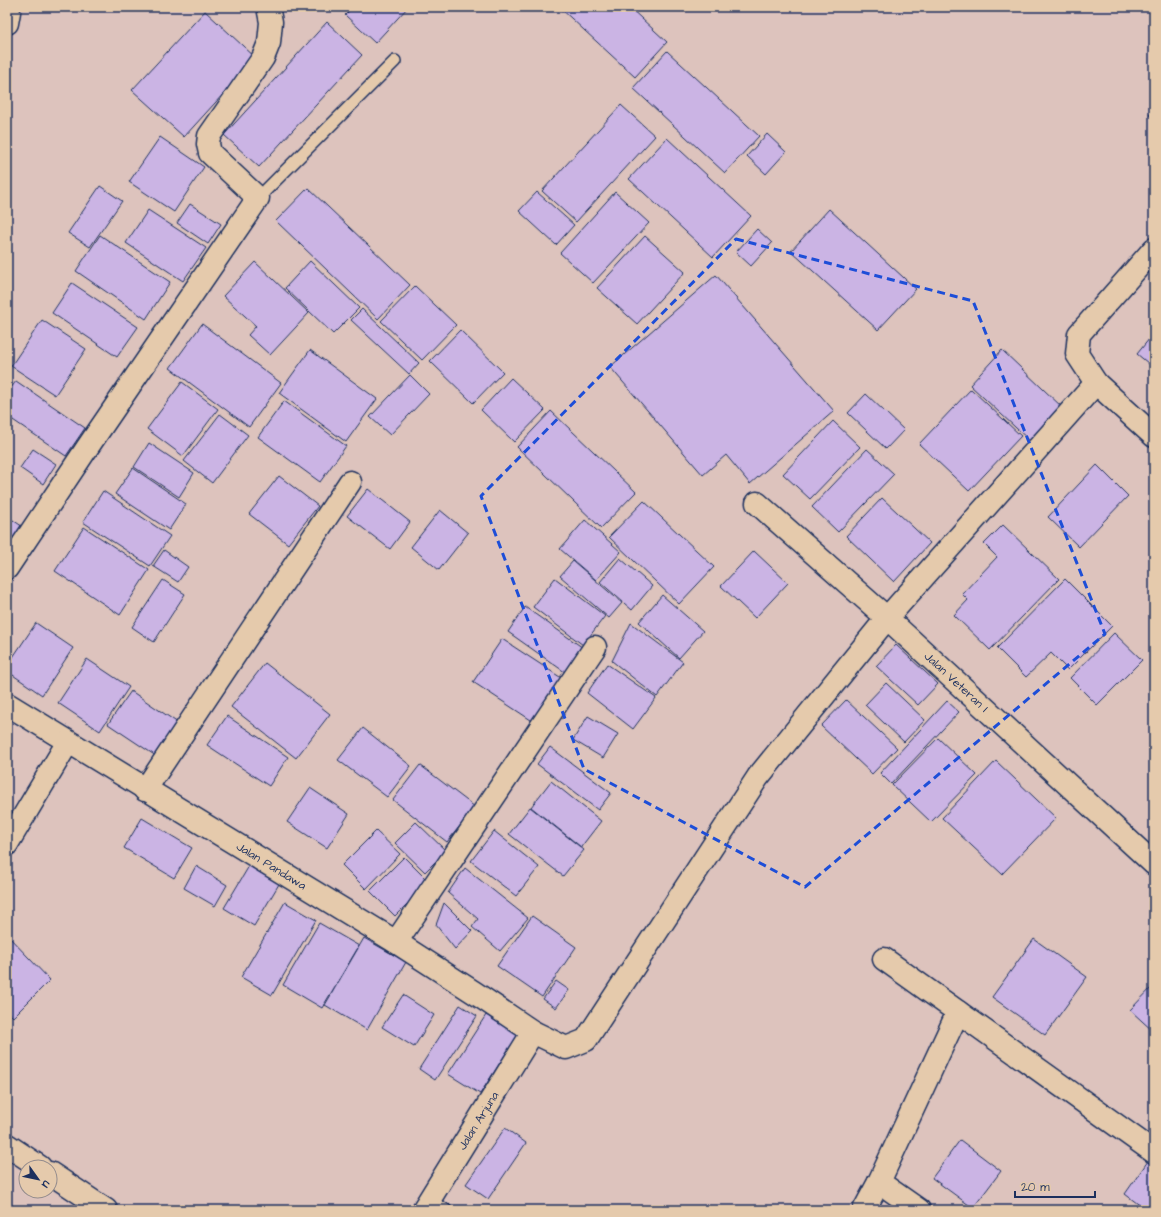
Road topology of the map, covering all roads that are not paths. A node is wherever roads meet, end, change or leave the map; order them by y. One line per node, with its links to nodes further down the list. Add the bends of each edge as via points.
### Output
1 (268, 7): 5 (street, via 271,22 269,43 263,58 209,136 208,144 210,153)
2 (7, 9): 3 (street)
3 (7, 23)
4 (395, 61): 5 (lane)
5 (258, 198): 11 (street)
6 (1154, 249): 7 (street, via 1079,334 1077,354)
7 (1096, 383): 8 (street); 12 (street, Jalan Pandawa)
8 (1154, 436)
9 (350, 482): 16 (street)
10 (757, 504): 12 (street, Jalan Veteran I)
11 (7, 568)
12 (887, 618): 18 (street, Jalan Veteran I); 22 (street, Jalan Pandawa, via 758,777 586,1040 566,1048)
13 (595, 647): 19 (street)
14 (7, 704): 15 (street, Jalan Pandawa)
15 (68, 742): 16 (street, Jalan Pandawa); 17 (street)
16 (145, 790): 19 (street, Jalan Pandawa)
17 (7, 844)
18 (1154, 864)
19 (396, 942): 22 (street, Jalan Pandawa)
20 (884, 959): 21 (street)
21 (958, 1012): 24 (street); 27 (street)
22 (533, 1032): 28 (street, Jalan Arjuna)
23 (7, 1145): 25 (street)
24 (1154, 1152)
25 (28, 1159)
26 (58, 1178): 29 (street)
27 (879, 1182): 30 (street); 31 (street)
28 (433, 1207)
29 (106, 1210)
30 (864, 1210)
31 (919, 1210)

